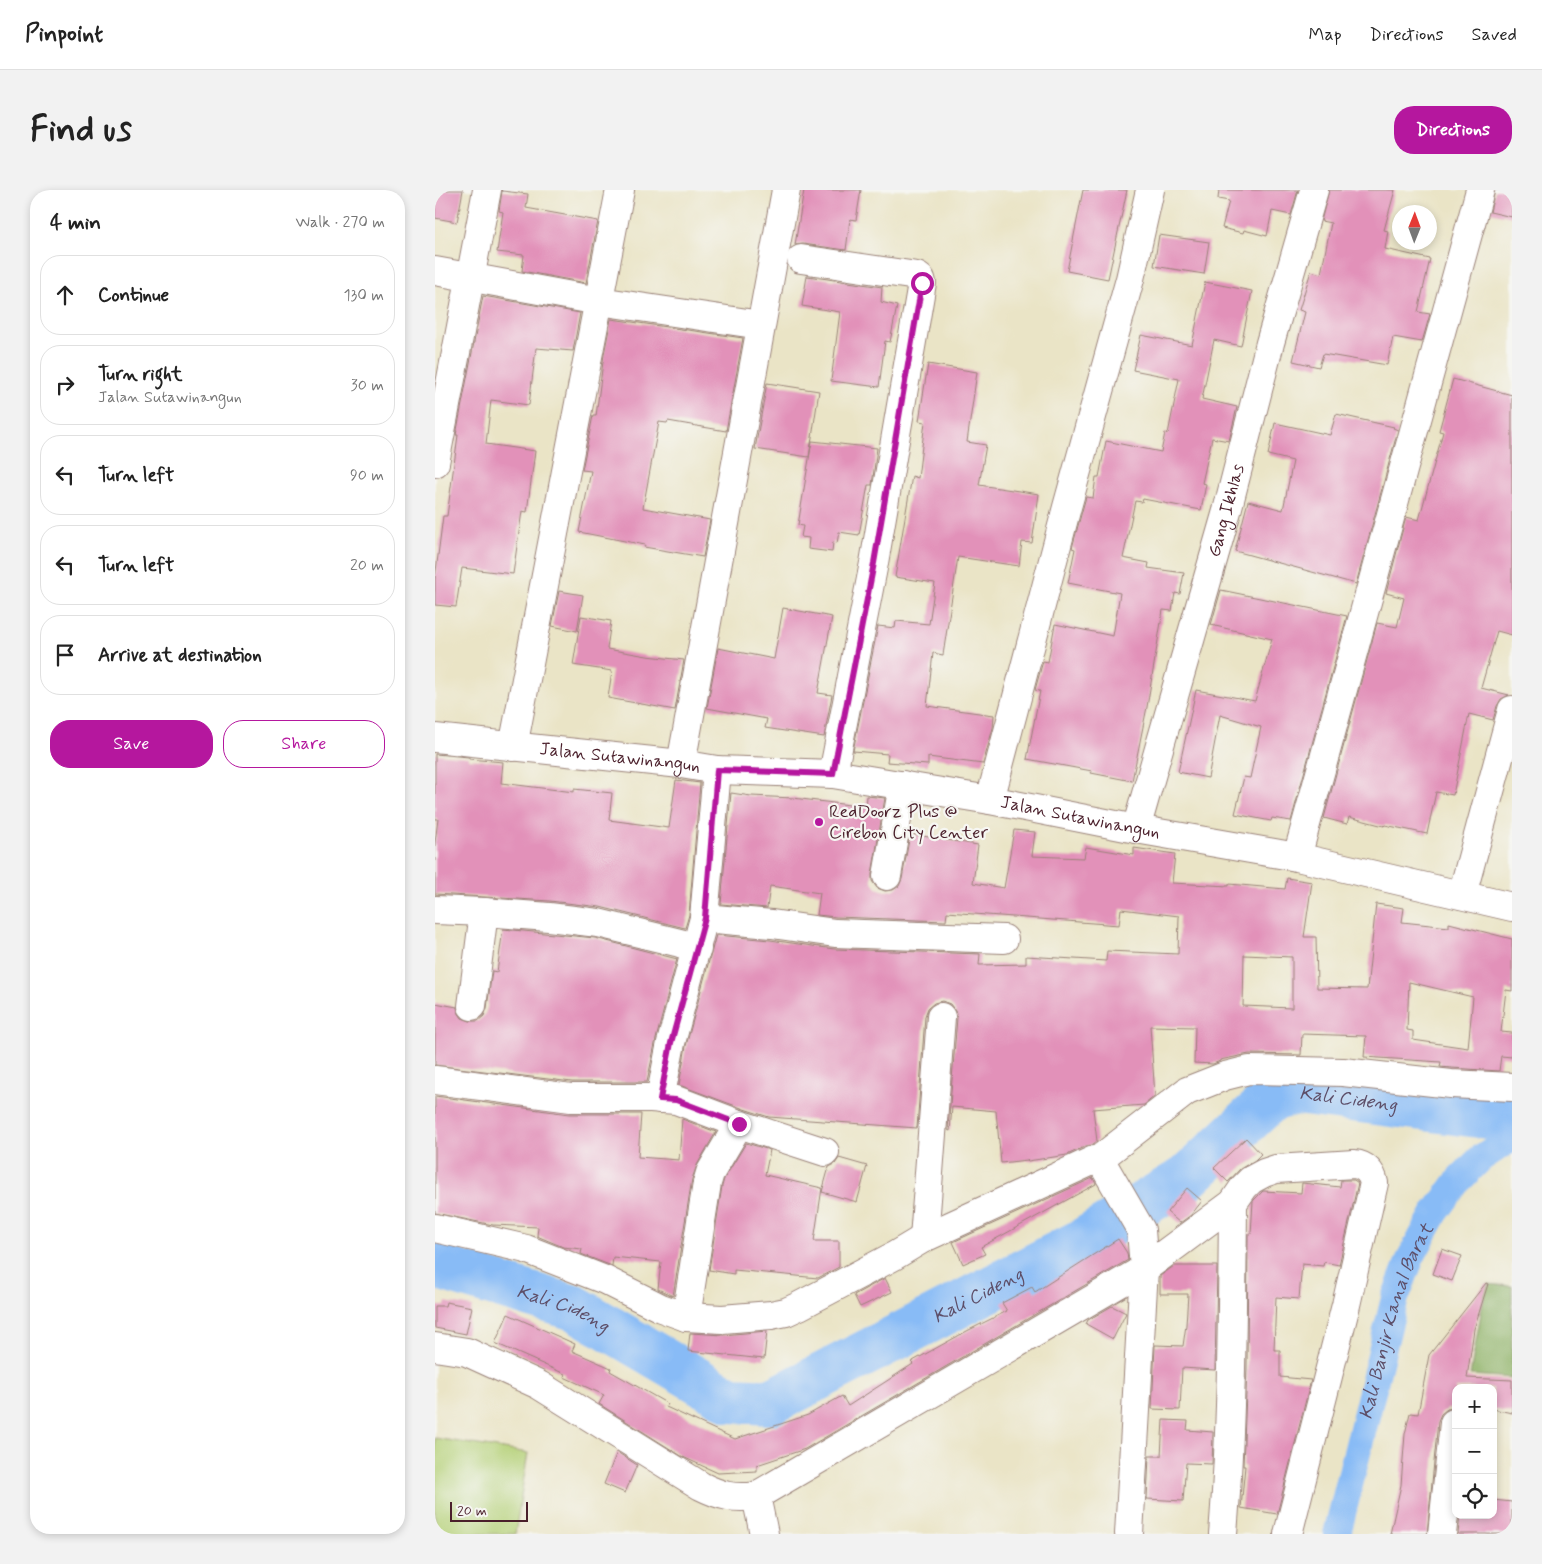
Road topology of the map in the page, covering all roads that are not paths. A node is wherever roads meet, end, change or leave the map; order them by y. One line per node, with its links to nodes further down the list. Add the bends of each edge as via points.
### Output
1 (487, 190): 9 (street)
2 (620, 190): 10 (street)
3 (786, 190): 11 (street)
4 (1150, 190): 20 (street, via 1130,279)
5 (1313, 190): 21 (street, Gang Ikhlas)
6 (1480, 190): 22 (street)
7 (801, 259): 18 (street, via 917,276 922,283 874,563)
8 (435, 271): 9 (street)
9 (471, 278): 10 (street); 12 (street)
10 (599, 301): 11 (street); 15 (street)
11 (761, 326): 16 (street)
12 (435, 463)
13 (1512, 710): 24 (street)
14 (435, 738): 15 (street, Jalan Sutawinangun)
15 (513, 747): 16 (street, Jalan Sutawinangun)
16 (681, 764): 17 (street, Jalan Sutawinangun)
17 (717, 770): 18 (street, Jalan Sutawinangun); 28 (street)
18 (833, 774): 19 (street, Jalan Sutawinangun)
19 (903, 785): 20 (street, Jalan Sutawinangun); 23 (street)
20 (989, 800): 21 (street, Jalan Sutawinangun)
21 (1137, 829): 22 (street, Jalan Sutawinangun)
22 (1297, 857): 24 (street, Jalan Sutawinangun)
23 (887, 876)
24 (1462, 895): 25 (street, Jalan Sutawinangun)
25 (1512, 907)
26 (435, 910): 27 (street)
27 (484, 912): 30 (street, via 549,916 606,925); 31 (street)
28 (705, 918): 29 (street, via 835,933); 30 (street)
29 (1004, 939)
30 (697, 950): 35 (street, via 671,1043)
31 (472, 1006)
32 (941, 1017): 41 (street)
33 (435, 1080): 35 (street, via 571,1098)
34 (1512, 1087): 38 (street, via 1343,1072 1249,1070 1187,1091)
35 (660, 1099): 36 (street, via 676,1100)
36 (739, 1124): 37 (street); 43 (street, via 707,1183)
37 (825, 1152)
38 (1105, 1169): 41 (street, via 1085,1164); 42 (street, via 1141,1230)
39 (1233, 1203): 42 (street); 49 (street, via 1232,1356); 50 (street, via 1251,1180 1276,1169 1354,1164 1366,1168 1373,1177 1346,1305)
40 (435, 1228): 43 (street, via 526,1249)
41 (924, 1238): 43 (street, via 786,1312 722,1319)
42 (1144, 1268): 46 (street); 48 (street)
43 (686, 1317)
44 (435, 1347): 46 (street, via 467,1352 539,1385 717,1494 741,1498)
45 (1453, 1429): 51 (street)
46 (756, 1496): 47 (street)
47 (764, 1534)
48 (1129, 1534)
49 (1223, 1534)
50 (1289, 1534)
51 (1443, 1534)

